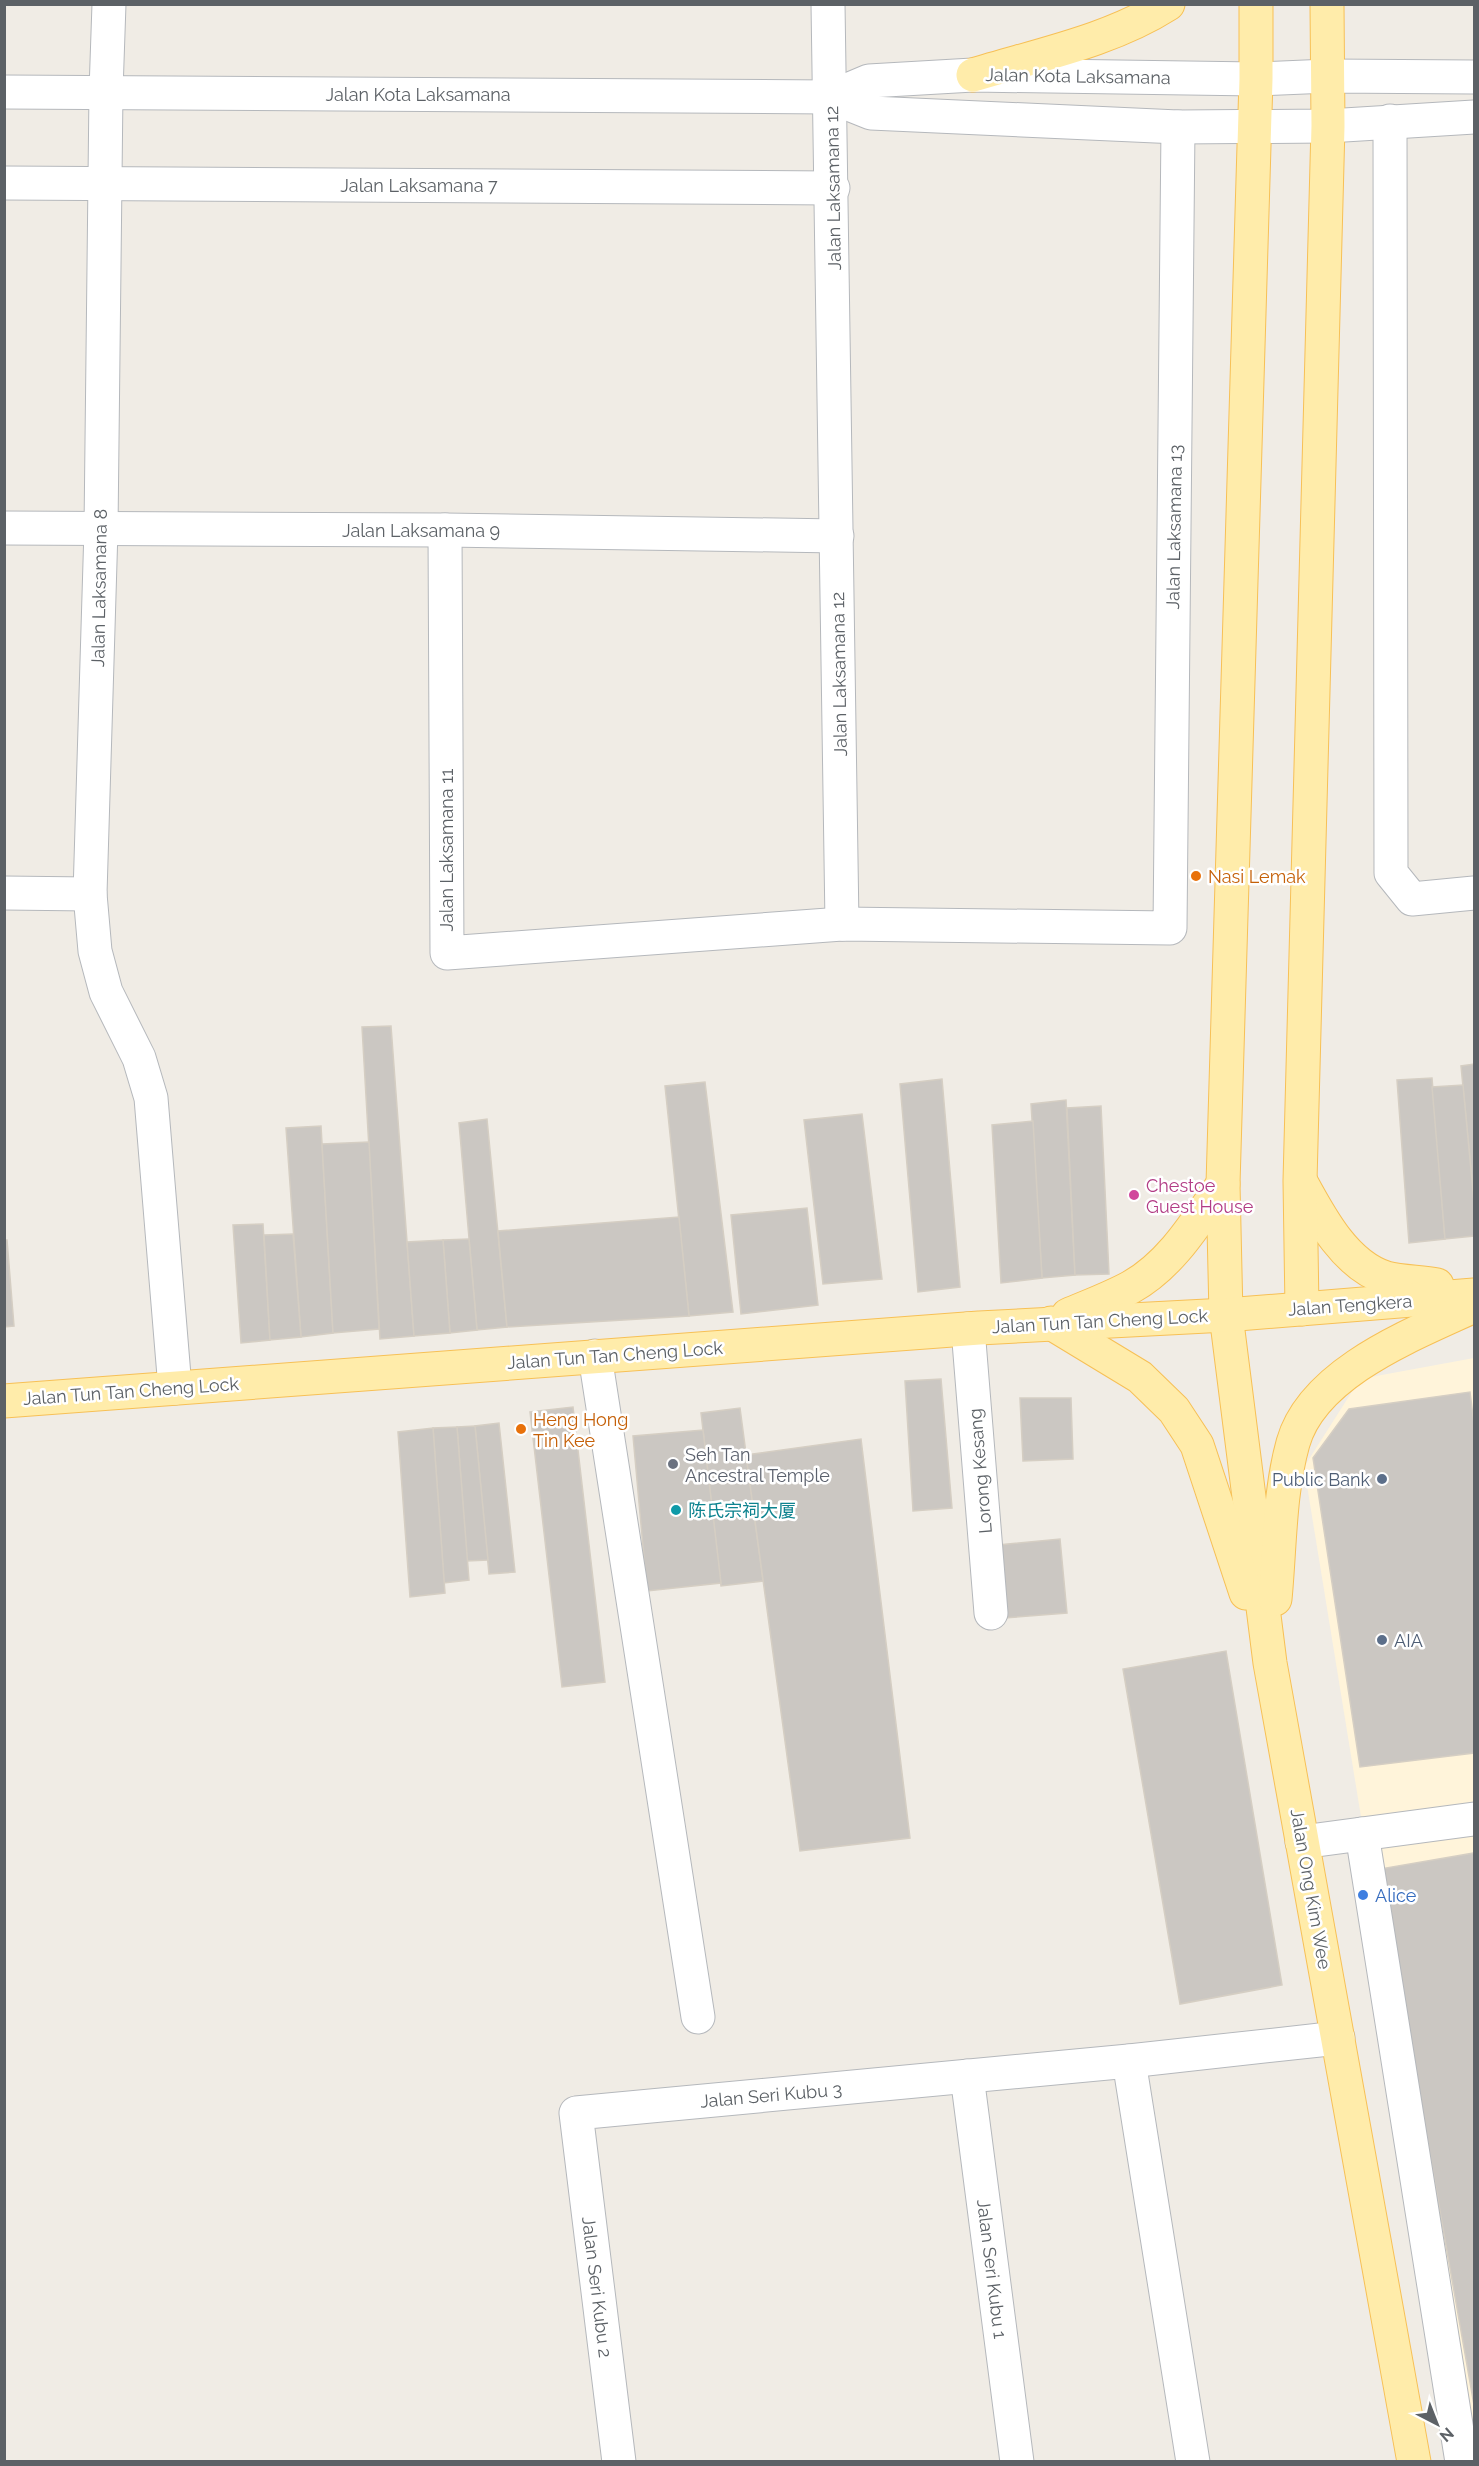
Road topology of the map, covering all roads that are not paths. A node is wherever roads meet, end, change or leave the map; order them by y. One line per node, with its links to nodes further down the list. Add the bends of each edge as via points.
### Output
1 (109, 4): 10 (street, Jalan Laksamana 8)
2 (828, 4): 12 (street, Jalan Laksamana 12)
3 (1168, 4): 6 (main road, via 1101,36)
4 (1256, 4): 9 (main road, Jalan Ong Kim Wee)
5 (1327, 4): 7 (main road)
6 (973, 75): 9 (street, Jalan Kota Laksamana); 12 (street, Jalan Kota Laksamana, via 869,81)
7 (1328, 76): 8 (street, Jalan Kota Laksamana); 9 (street, Jalan Kota Laksamana); 16 (main road)
8 (1474, 77)
9 (1256, 79): 15 (main road, Jalan Ong Kim Wee)
10 (106, 91): 11 (street, Jalan Kota Laksamana); 12 (street, Jalan Kota Laksamana); 19 (street, Jalan Laksamana 8)
11 (4, 92)
12 (831, 97): 17 (street, Jalan Kota Laksamana, via 871,113); 20 (street, Jalan Laksamana 12)
13 (1474, 117): 14 (street, Jalan Kota Laksamana)
14 (1390, 121): 16 (street, Jalan Kota Laksamana); 26 (street, via 1391,873 1412,899)
15 (1254, 125): 16 (street, Jalan Kota Laksamana); 17 (street, Jalan Kota Laksamana); 30 (main road, Jalan Ong Kim Wee)
16 (1328, 126): 29 (main road)
17 (1178, 127): 28 (street, Jalan Laksamana 13, via 1170,928)
18 (4, 183): 19 (street, Jalan Laksamana 7)
19 (105, 183): 20 (street, Jalan Laksamana 7); 22 (street, Jalan Laksamana 8)
20 (833, 188): 24 (street, Jalan Laksamana 12)
21 (4, 528): 22 (street, Jalan Laksamana 9)
22 (101, 529): 23 (street, Jalan Laksamana 9); 27 (street, Jalan Laksamana 8)
23 (445, 530): 24 (street, Jalan Laksamana 9); 28 (street, Jalan Laksamana 11, via 447,953)
24 (837, 536): 28 (street, Jalan Laksamana 12)
25 (4, 893): 27 (street)
26 (1474, 893)
27 (90, 894): 39 (street, Jalan Laksamana 8, via 95,951 106,992 139,1058 151,1098)
28 (842, 924)
29 (1300, 1181): 31 (main road, via 1325,1225 1367,1268 1386,1278); 34 (main road)
30 (1223, 1184): 35 (main road, Jalan Ong Kim Wee); 36 (main road, via 1162,1264 1132,1287)
31 (1474, 1290)
32 (1474, 1296): 34 (main road, Jalan Tengkera)
33 (1474, 1306): 42 (main road, via 1385,1347 1341,1377 1310,1411 1293,1441 1285,1482)
34 (1302, 1309): 35 (main road, Jalan Tengkera)
35 (1226, 1315): 36 (main road, Jalan Tun Tan Cheng Lock); 42 (main road, Jalan Ong Kim Wee)
36 (1051, 1323): 37 (main road, Jalan Tun Tan Cheng Lock); 42 (main road, via 1140,1377 1174,1410 1197,1445)
37 (968, 1329): 38 (main road, Jalan Tun Tan Cheng Lock); 41 (street, Lorong Kesang)
38 (595, 1356): 39 (main road, Jalan Tun Tan Cheng Lock); 46 (street)
39 (175, 1388): 40 (main road, Jalan Tun Tan Cheng Lock)
40 (4, 1401)
41 (991, 1613)
42 (1270, 1663): 45 (main road, Jalan Ong Kim Wee)
43 (1474, 1819): 44 (street)
44 (1362, 1834): 45 (street); 55 (street)
45 (1302, 1842): 47 (main road, Jalan Ong Kim Wee)
46 (698, 2017)
47 (1338, 2038): 48 (street, Jalan Seri Kubu 3); 54 (main road, Jalan Ong Kim Wee)
48 (1129, 2061): 49 (street, Jalan Seri Kubu 3); 53 (street)
49 (967, 2076): 50 (street, Jalan Seri Kubu 3); 52 (street, Jalan Seri Kubu 1)
50 (576, 2113): 51 (street, Jalan Seri Kubu 2)
51 (619, 2462)
52 (1017, 2462)
53 (1192, 2462)
54 (1414, 2462)
55 (1462, 2462)

